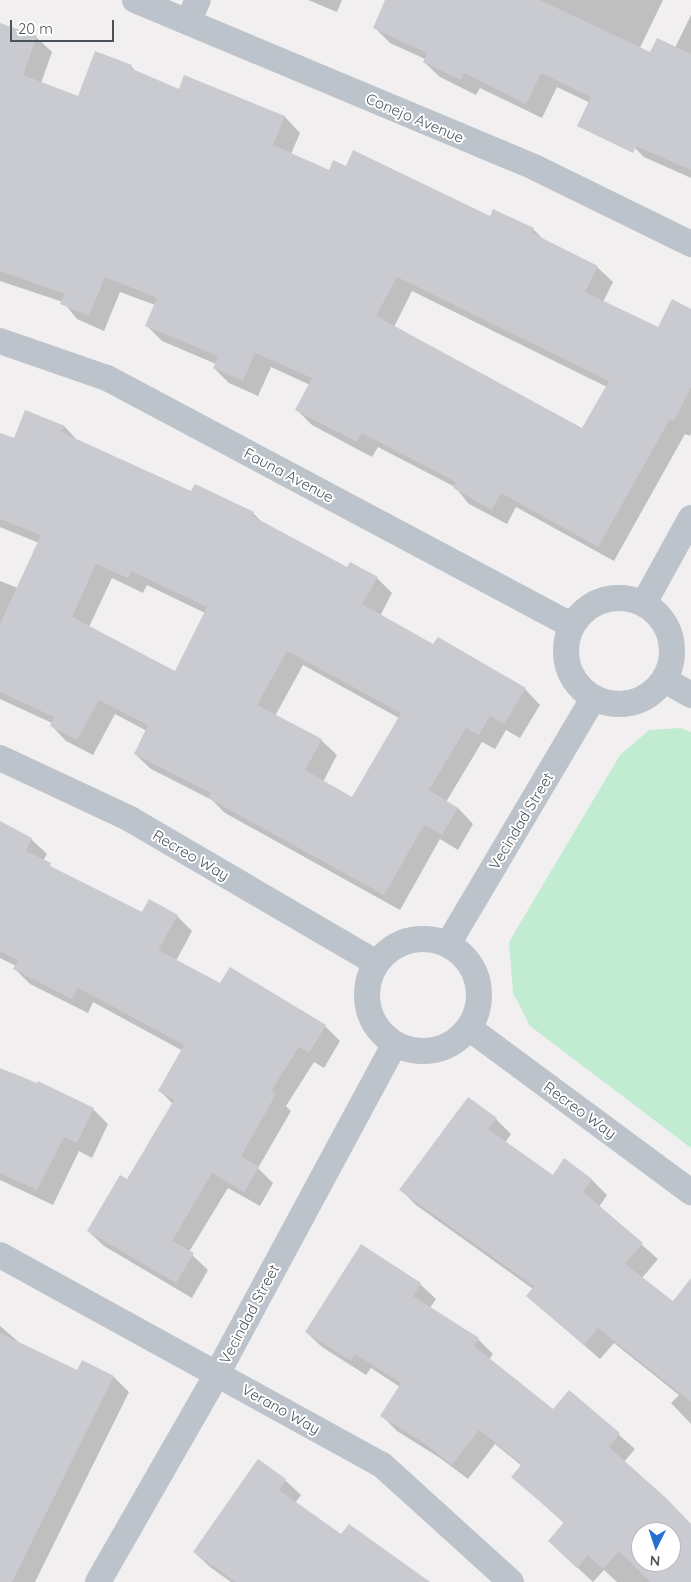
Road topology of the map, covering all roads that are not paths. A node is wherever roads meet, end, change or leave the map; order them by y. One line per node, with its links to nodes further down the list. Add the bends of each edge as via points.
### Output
1 (135, 0): 2 (street, Conejo Avenue)
2 (193, 11): 3 (street, Conejo Avenue, via 536,168)
3 (691, 244)
4 (0, 341): 7 (street, Fauna Avenue, via 107,378)
5 (691, 518): 6 (street)
6 (644, 604): 7 (street, via 628,598 612,598 589,608); 8 (street, via 658,614 668,629 673,646)
7 (572, 625): 10 (street, via 566,641 565,658 570,674)
8 (665, 680): 9 (street); 10 (street, via 654,692 625,704)
9 (691, 695)
10 (593, 699): 12 (street, Vecindad Street)
11 (0, 758): 13 (street, Recreo Way, via 130,819)
12 (448, 944): 13 (street, via 416,938 400,942); 14 (street, via 464,956 475,972 479,991 477,1010)
13 (376, 963): 15 (street, via 368,980 366,998 370,1017 380,1032)
14 (469, 1028): 15 (street, via 443,1048 410,1050); 16 (street, Recreo Way)
15 (395, 1044): 18 (street, Vecindad Street)
16 (691, 1192)
17 (0, 1255): 18 (street, Verano Way)
18 (217, 1374): 19 (street, Vecindad Street); 20 (street, Verano Way, via 382,1465)
19 (98, 1582)
20 (511, 1582)

